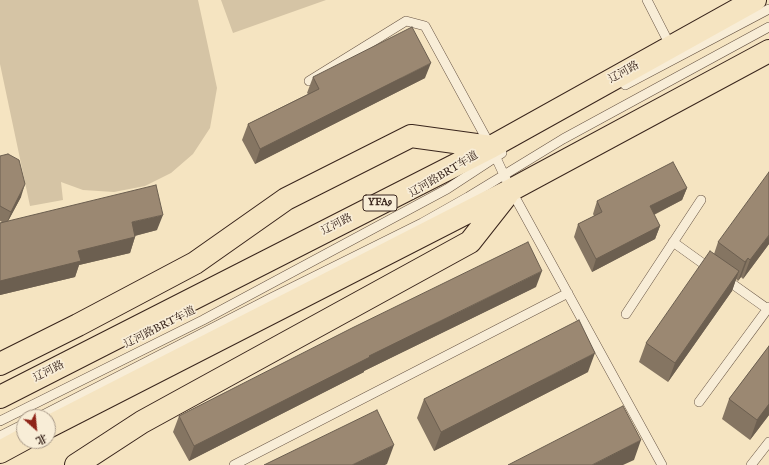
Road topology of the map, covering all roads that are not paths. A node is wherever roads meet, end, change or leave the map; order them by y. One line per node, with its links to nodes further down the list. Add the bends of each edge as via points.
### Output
1 (647, 0): 5 (lane)
2 (755, 0): 5 (main road, 辽河路 / YFA9)
3 (769, 9): 8 (lane)
4 (769, 27): 12 (lane, via 563,139)
5 (671, 46): 11 (main road, 辽河路 / YFA9)
6 (769, 51): 12 (main road)
7 (309, 81): 11 (lane, via 406,21 425,26)
8 (617, 89)
9 (554, 122): 10 (lane)
10 (541, 129)
11 (499, 150): 12 (lane); 18 (main road, via 411,136 286,199 195,263); 19 (main road, 辽河路 / YFA9); 22 (lane, 辽河路BRT车道, via 447,189 203,320)
12 (508, 182): 15 (lane); 21 (lane, via 468,198); 23 (main road); 29 (main road, via 470,242 142,422)
13 (701, 200): 14 (lane)
14 (672, 242): 16 (lane); 17 (lane)
15 (568, 293): 30 (lane); 31 (lane)
16 (769, 308): 20 (lane)
17 (626, 314)
18 (0, 364)
19 (0, 397)
20 (699, 402)
21 (55, 409)
22 (0, 421)
23 (56, 423)
24 (16, 428): 25 (lane)
25 (0, 436)
26 (769, 442): 32 (lane)
27 (16, 443): 28 (main road)
28 (0, 452)
29 (76, 465)
30 (234, 465)
31 (662, 465)
32 (751, 465)

